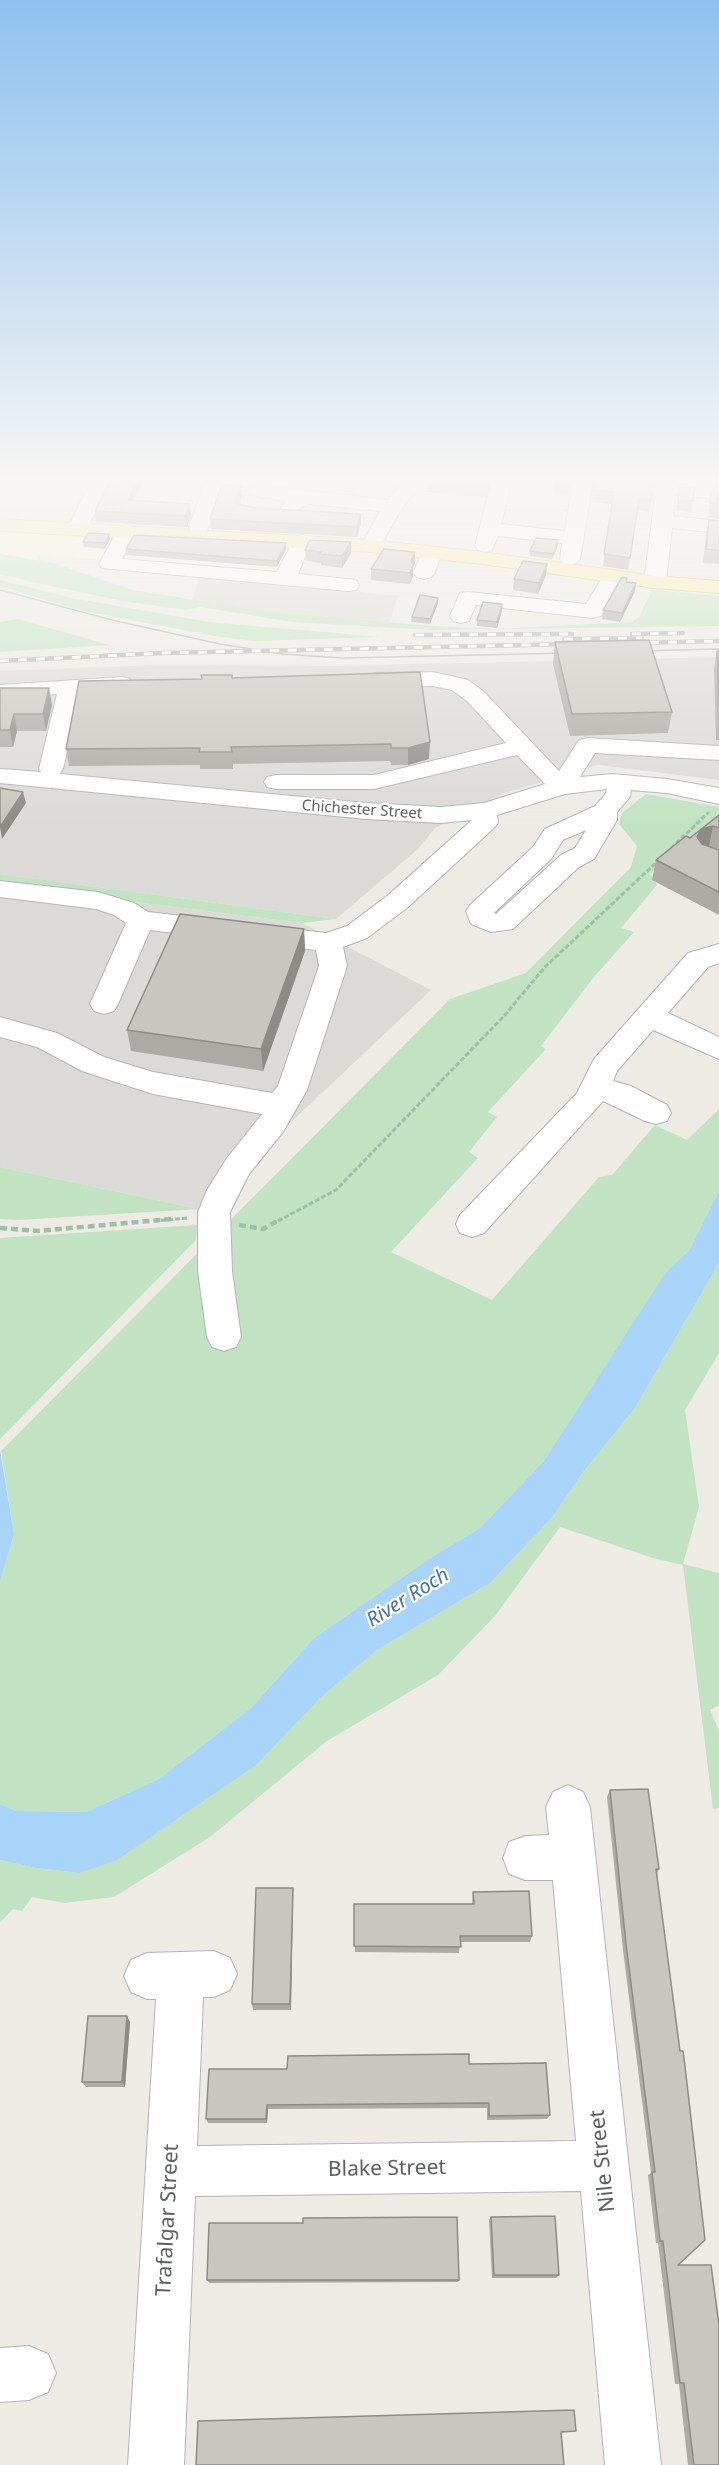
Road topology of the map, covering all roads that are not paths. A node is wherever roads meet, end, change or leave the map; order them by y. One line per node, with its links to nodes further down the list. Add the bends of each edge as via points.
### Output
1 (497, 596): 3 (street)
2 (602, 596): 3 (street, via 593,611)
3 (495, 600): 4 (street)
4 (464, 607)
5 (351, 680): 9 (street, via 433,679 460,685)
6 (141, 684): 7 (street)
7 (71, 686): 8 (street); 12 (street)
8 (0, 692)
9 (522, 746): 12 (street, via 374,782 299,783); 15 (street)
10 (719, 753): 15 (street, via 588,745)
11 (0, 764): 12 (street)
12 (51, 769)
13 (0, 776): 17 (street, Chichester Street, via 366,811 441,815)
14 (621, 782): 15 (street, Chichester Street); 16 (street, Chichester Street, via 667,786); 18 (street, via 617,797)
15 (561, 788): 17 (street, Chichester Street)
16 (715, 803)
17 (484, 811): 21 (street, via 485,823 397,902 357,932)
18 (604, 811): 18 (street, via 604,820 585,853 570,861 503,923 482,918 480,911 542,853 554,835)
19 (0, 889): 20 (street, via 98,901 124,909)
20 (141, 920): 21 (street); 23 (street)
21 (328, 942): 28 (street, via 333,966 292,1090)
22 (719, 952): 24 (street, via 698,960)
23 (104, 1004)
24 (650, 1016): 26 (street); 27 (street, via 605,1066)
25 (0, 1027): 28 (street, via 47,1040 93,1064 153,1083)
26 (719, 1049)
27 (595, 1088): 29 (street, via 620,1094); 30 (street)
28 (281, 1106): 31 (street, via 272,1124 238,1166 214,1212 215,1271)
29 (656, 1113)
30 (472, 1224)
31 (224, 1337)
32 (568, 1807): 34 (street, Nile Street)
33 (525, 1857): 34 (street)
34 (573, 1857): 36 (street, Nile Street)
35 (181, 1975): 37 (street, Trafalgar Street)
36 (603, 2166): 37 (street, Blake Street); 39 (street, Nile Street)
37 (171, 2171): 38 (street, Trafalgar Street)
38 (156, 2465)
39 (633, 2465)

